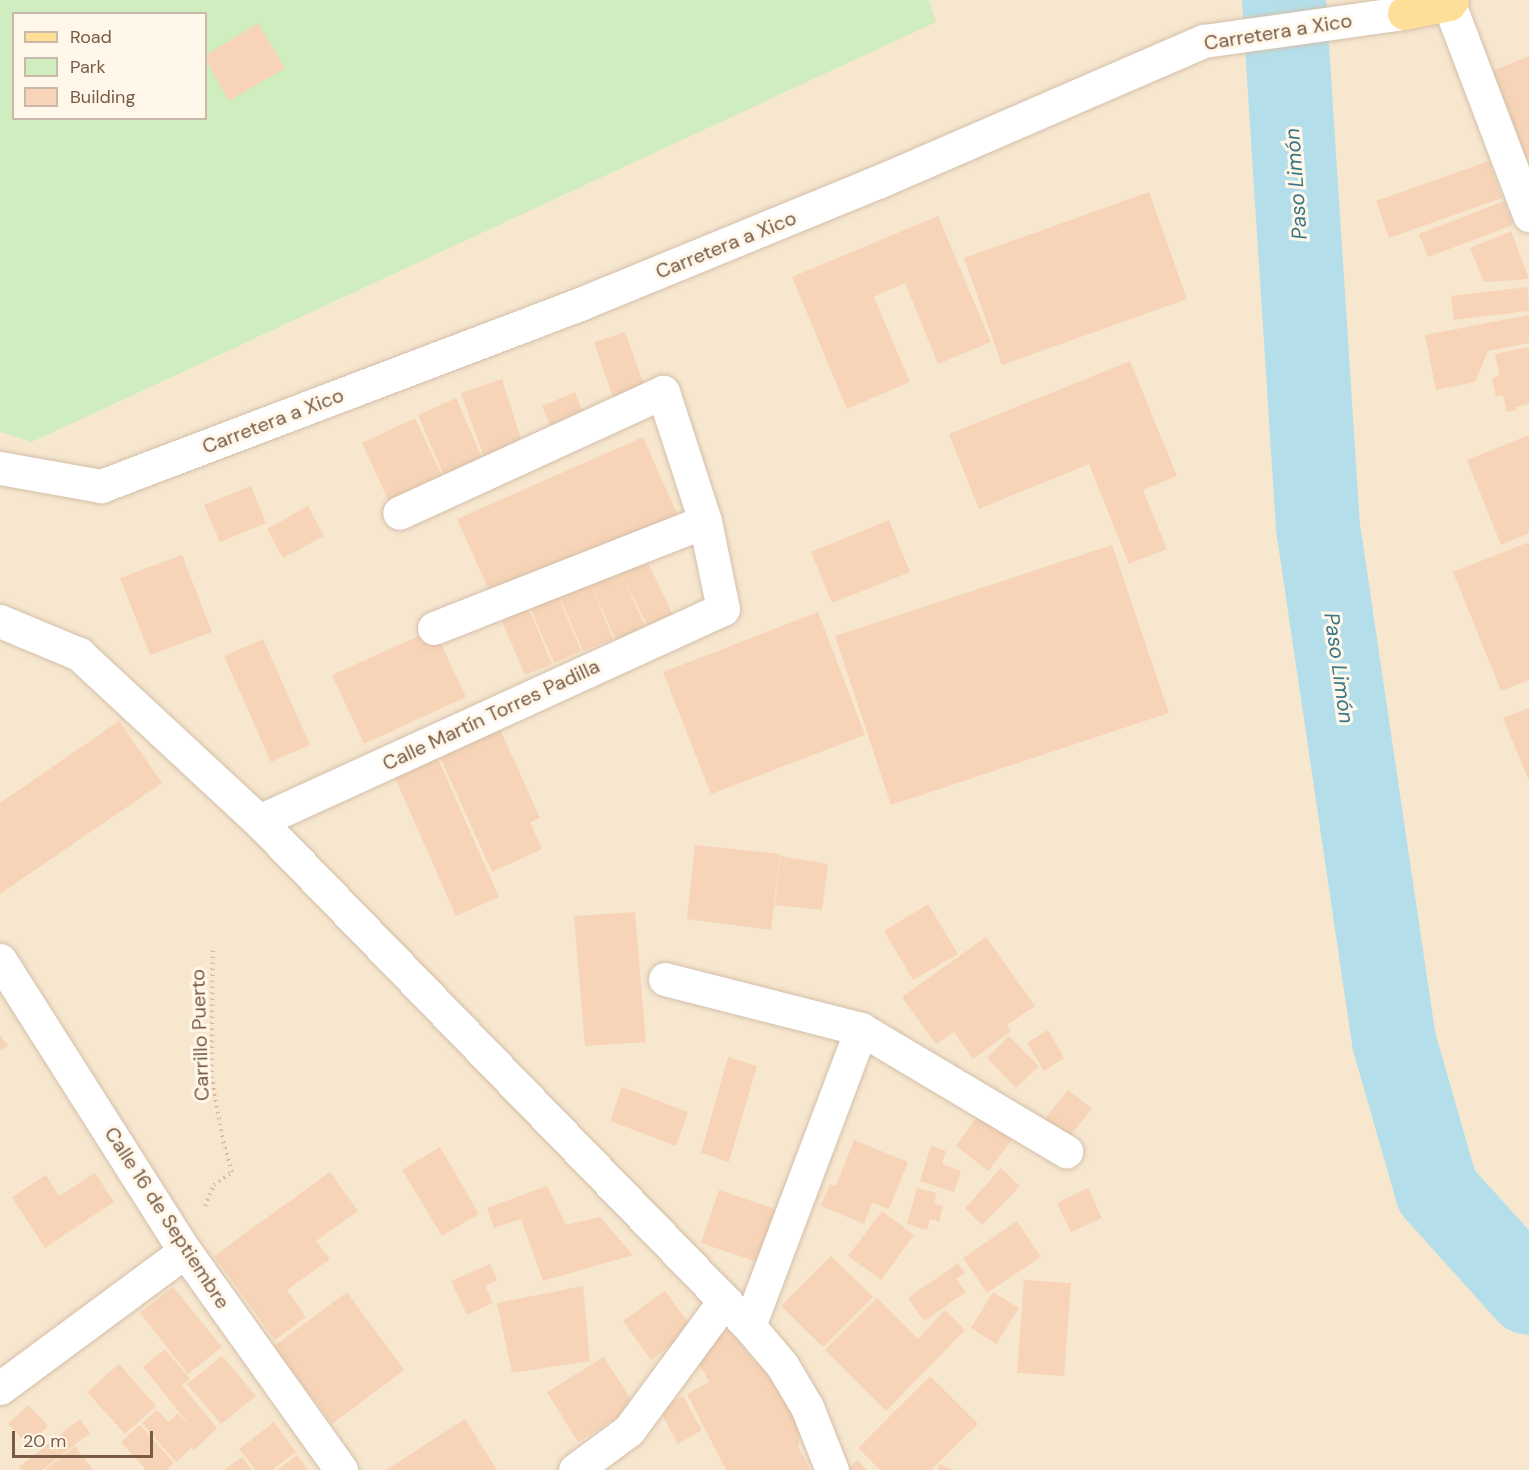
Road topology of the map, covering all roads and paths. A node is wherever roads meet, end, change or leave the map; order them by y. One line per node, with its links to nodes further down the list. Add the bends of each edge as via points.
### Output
1 (1450, 2): 2 (main road, Carretera a Xico); 3 (street)
2 (1404, 13): 4 (street, Carretera a Xico, via 1204,41 591,300 101,486)
3 (1529, 215)
4 (0, 468)
5 (399, 513): 6 (street, via 663,392)
6 (705, 521): 8 (street); 9 (street, Calle Martín Torres Padilla, via 723,609)
7 (0, 621): 9 (street, via 78,654)
8 (434, 628)
9 (259, 821): 16 (street)
10 (213, 947): 15 (path, Carrillo Puerto, via 212,1078 232,1172 214,1185)
11 (0, 960): 15 (street, Calle 16 de Septiembre)
12 (665, 979): 13 (street)
13 (861, 1029): 14 (street); 17 (street)
14 (1066, 1152)
15 (185, 1251): 18 (street); 19 (street, Calle 16 de Septiembre)
16 (724, 1301): 17 (street); 20 (street, via 629,1430)
17 (750, 1326): 21 (street, via 782,1365 807,1407)
18 (0, 1388)
19 (341, 1470)
20 (575, 1470)
21 (832, 1470)

